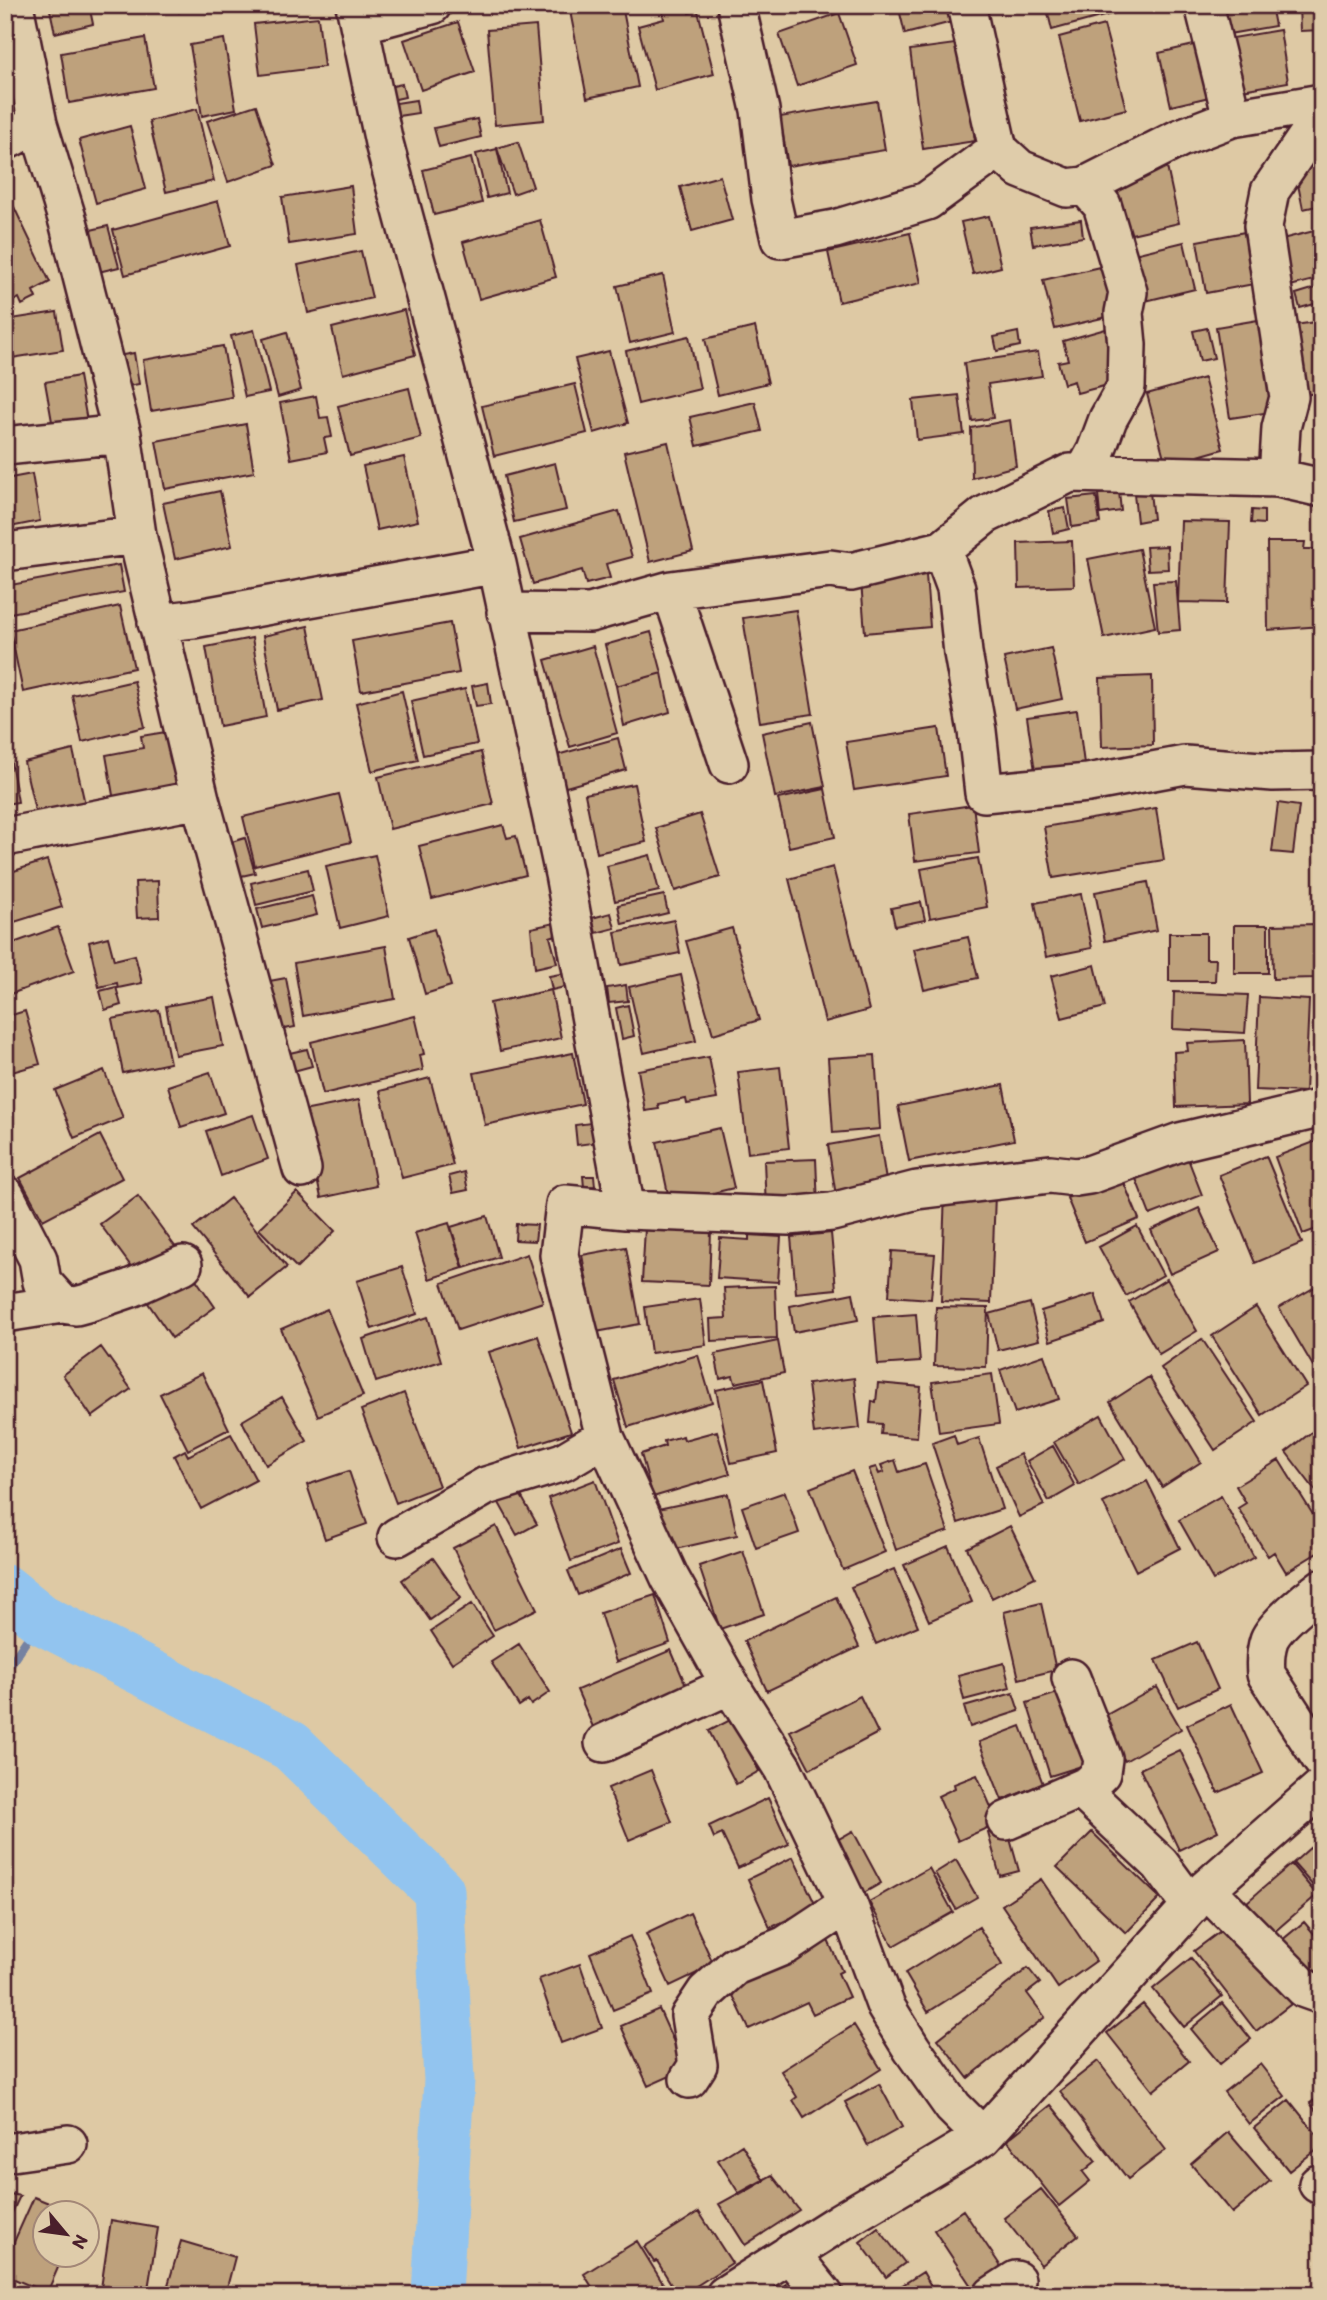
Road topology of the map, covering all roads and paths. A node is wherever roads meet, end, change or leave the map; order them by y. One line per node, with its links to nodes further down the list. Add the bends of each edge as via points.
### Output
1 (14, 5): 10 (street)
2 (432, 5): 6 (street)
3 (736, 5): 12 (street, via 760,110 780,239 835,229 927,201)
4 (966, 5): 12 (street)
5 (1203, 5): 9 (street)
6 (358, 15): 22 (street, via 384,143)
7 (1322, 103): 9 (street)
8 (1322, 115): 17 (street, via 1270,191 1263,226 1289,397 1281,428)
9 (1232, 118): 13 (street, via 1180,138)
10 (38, 124): 11 (street); 14 (street, via 69,225)
11 (5, 141)
12 (998, 149): 13 (street, via 1020,169 1067,188)
13 (1085, 186): 16 (street, via 1102,205 1128,292 1124,313 1126,387)
14 (121, 434): 15 (street); 19 (street)
15 (5, 446)
16 (1084, 473): 17 (street); 20 (street, via 1070,472 985,515)
17 (1278, 478): 18 (street)
18 (1322, 488)
19 (137, 535): 21 (street); 25 (street)
20 (942, 551): 23 (street, via 851,572 830,569); 27 (street, via 956,588 984,793 1088,783 1185,765)
21 (5, 552)
22 (497, 565): 24 (street); 25 (street)
23 (671, 590): 24 (street, via 590,612); 26 (street)
24 (506, 612): 33 (street, via 564,874)
25 (157, 623): 28 (street)
26 (729, 764)
27 (1322, 771)
28 (200, 799): 29 (street); 31 (street)
29 (5, 837)
30 (1322, 1108): 33 (street, via 1180,1142 1076,1177 1050,1174 916,1189 832,1212 788,1216)
31 (302, 1169)
32 (5, 1195): 35 (street, via 38,1259 42,1282)
33 (626, 1210): 37 (street, via 565,1204 559,1255)
34 (183, 1265): 35 (street, via 87,1303)
35 (62, 1304): 36 (street)
36 (5, 1313)
37 (605, 1437): 38 (street, via 563,1462 486,1486); 41 (street, via 670,1578)
38 (397, 1537)
39 (1322, 1588): 43 (street, via 1270,1638 1265,1659 1266,1674)
40 (1071, 1678): 44 (street, via 1103,1759 1101,1773)
41 (730, 1685): 42 (street); 48 (street, via 783,1769)
42 (604, 1743)
43 (1322, 1760)
44 (1090, 1785): 46 (street); 47 (street, via 1089,1797)
45 (1322, 1787): 47 (street)
46 (1006, 1821)
47 (1198, 1898): 49 (street, via 1305,1989); 51 (street)
48 (848, 1904): 50 (street, via 786,1945 735,1966 706,1992 690,2016 698,2065); 51 (street, via 886,2007 953,2106)
49 (1322, 1995)
50 (689, 2079)
51 (983, 2137): 54 (street)
52 (68, 2144): 53 (street)
53 (5, 2153)
54 (790, 2253): 55 (street); 56 (street)
55 (725, 2295)
56 (824, 2295)

